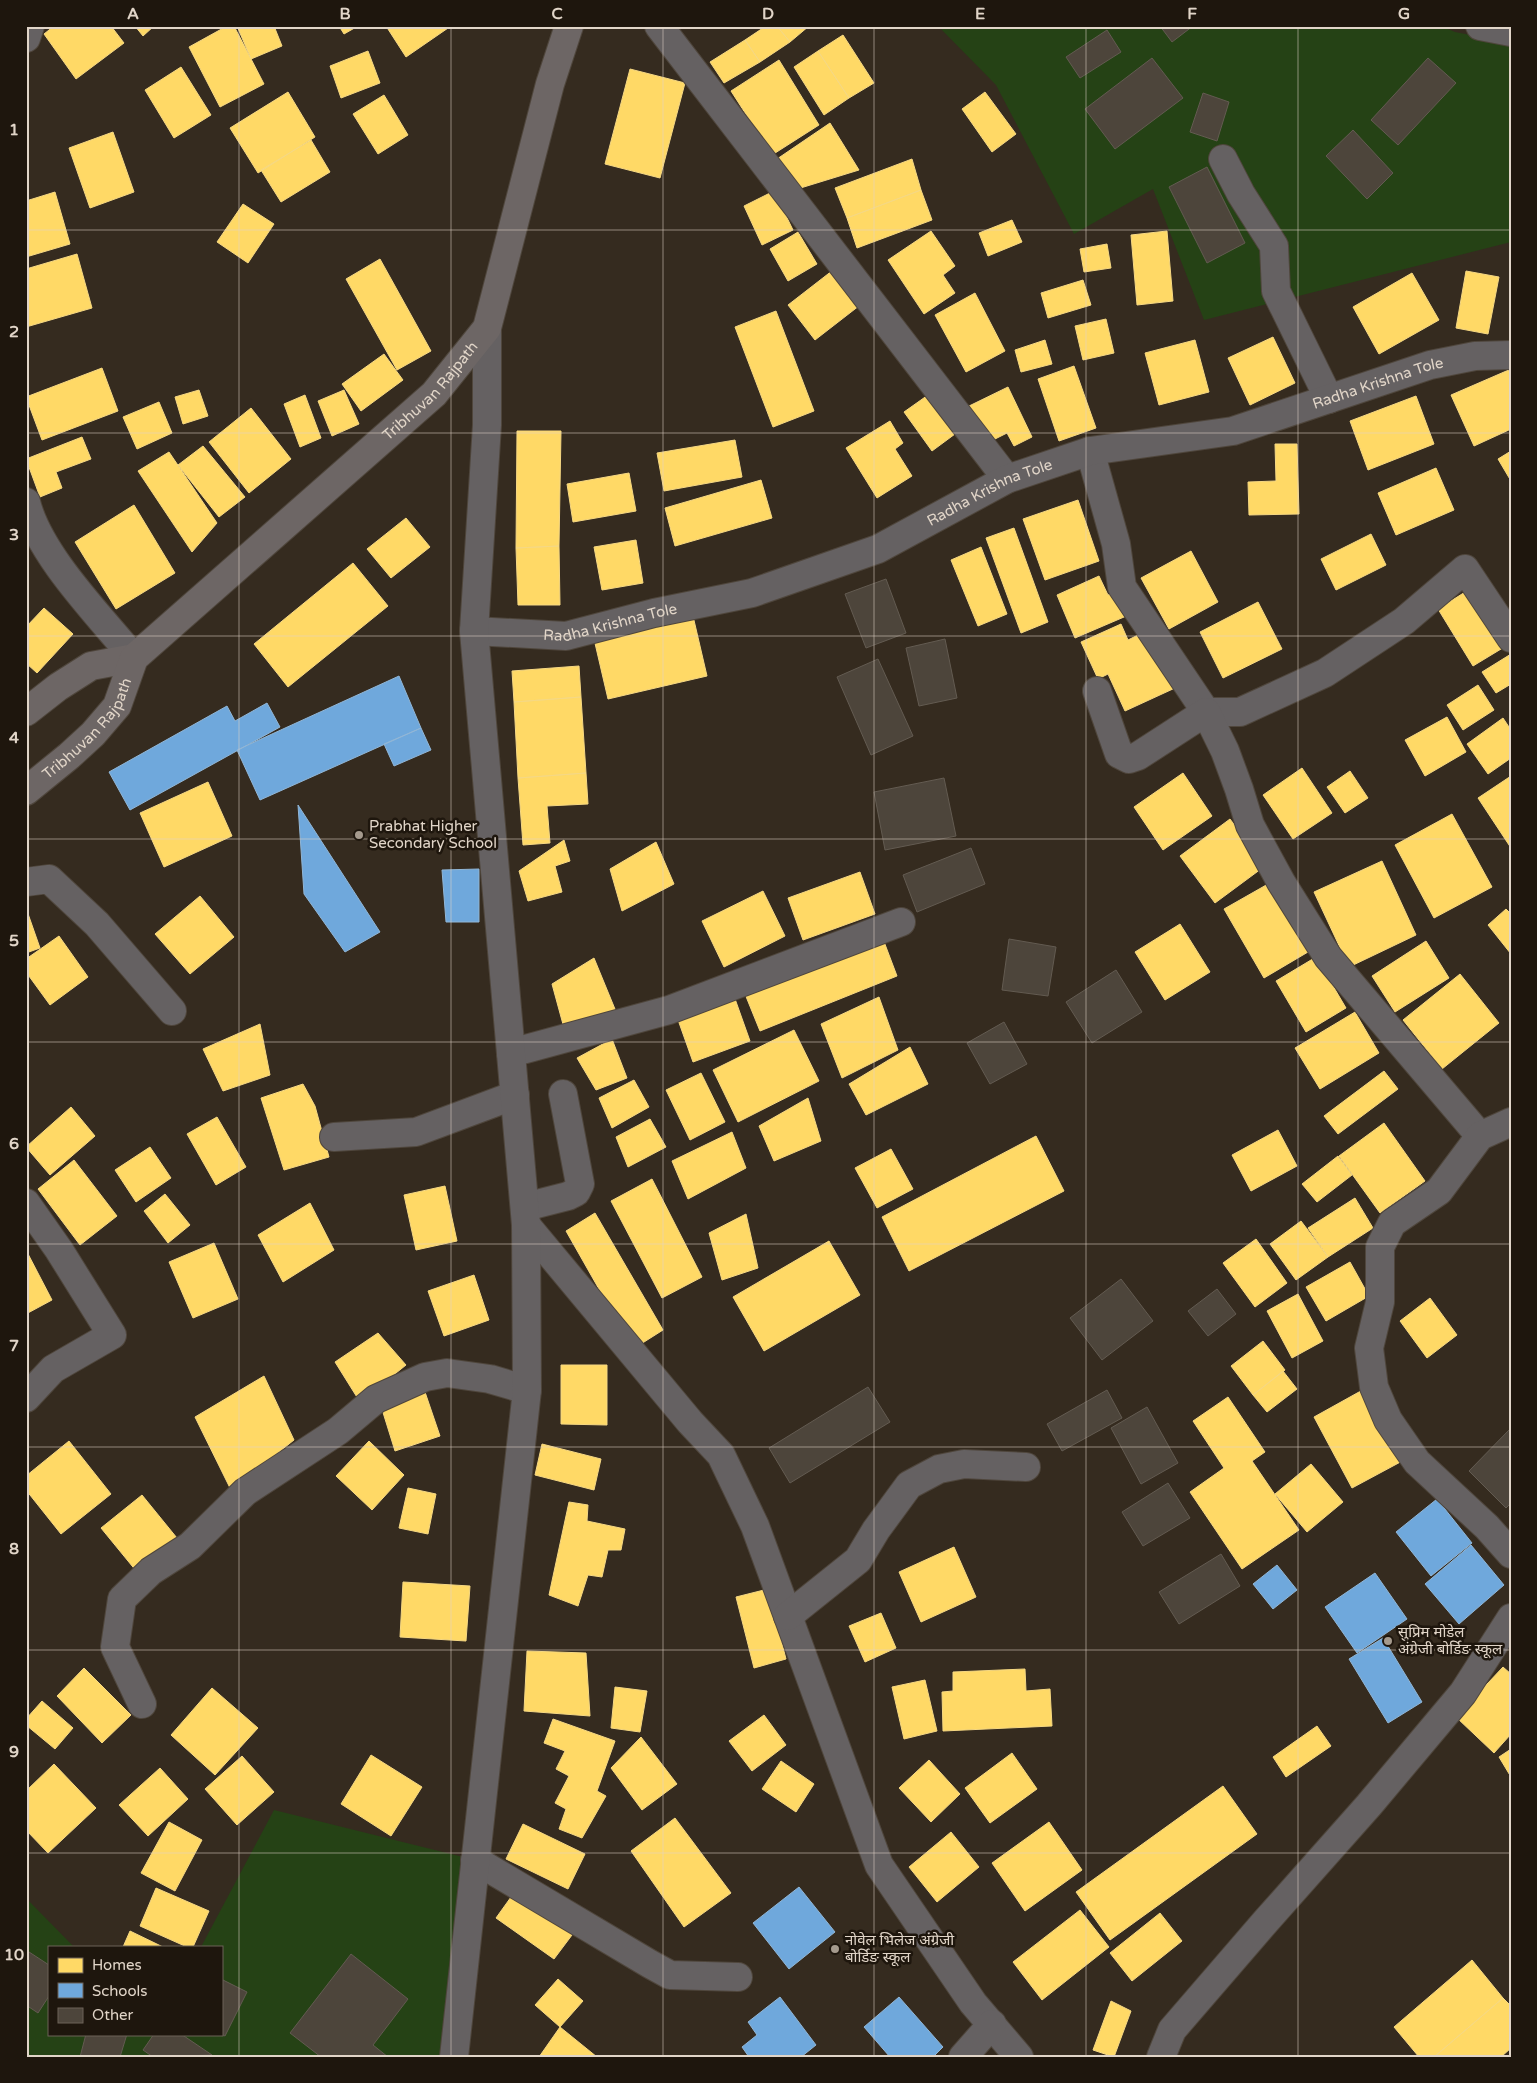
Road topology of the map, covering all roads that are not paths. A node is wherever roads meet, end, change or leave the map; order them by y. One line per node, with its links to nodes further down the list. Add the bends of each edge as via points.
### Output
1 (30, 26): 6 (street)
2 (569, 26): 8 (highway, Tribhuvan Rajpath, via 550,84)
3 (659, 26): 12 (street)
4 (1480, 26): 5 (street)
5 (1511, 32)
6 (26, 38)
7 (1223, 159): 10 (street, via 1274,246 1276,291)
8 (487, 328): 14 (street, via 487,425); 16 (highway, Tribhuvan Rajpath, via 434,394)
9 (1511, 355): 10 (street, Radha Krishna Tole, via 1475,356 1430,364)
10 (1329, 399): 11 (street, Radha Krishna Tole, via 1233,431)
11 (1090, 451): 12 (street, Radha Krishna Tole); 19 (street, via 1116,544 1122,587)
12 (1006, 479): 14 (street, Radha Krishna Tole, via 878,549 752,592 566,636)
13 (26, 502): 16 (street, via 50,555)
14 (474, 631): 24 (street)
15 (1511, 638): 19 (street, via 1465,569 1404,621 1325,673 1240,712)
16 (134, 658): 18 (highway, Tribhuvan Rajpath, via 91,666); 20 (highway, Tribhuvan Rajpath, via 117,706 75,750)
17 (1097, 691): 19 (street, via 1119,754 1129,759)
18 (26, 712)
19 (1206, 712): 28 (street, via 1239,789 1250,825 1328,957)
20 (26, 791)
21 (26, 882): 23 (street, via 49,879 97,924)
22 (901, 922): 24 (street, via 670,1010)
23 (172, 1011)
24 (511, 1053): 25 (street)
25 (515, 1094): 29 (street, via 416,1132); 31 (street)
26 (563, 1094): 31 (street, via 580,1184 576,1192)
27 (1511, 1122): 28 (street)
28 (1480, 1136): 35 (street, via 1439,1191 1392,1223 1380,1247 1380,1302 1369,1348 1374,1387 1388,1420 1417,1462 1487,1527)
29 (334, 1137)
30 (26, 1203): 33 (street, via 112,1334 53,1369)
31 (526, 1216): 32 (street); 36 (street, via 690,1422 721,1455 755,1526)
32 (527, 1390): 38 (street, via 490,1379 446,1374 425,1377 376,1399 338,1431 245,1492 190,1546 150,1572 122,1599 115,1647); 39 (street)
33 (26, 1398)
34 (1026, 1466): 36 (street, via 964,1464 939,1469 909,1485 858,1560)
35 (1511, 1554)
36 (788, 1616): 41 (street, via 879,1865 973,2003)
37 (1511, 1618): 45 (street, via 1463,1693 1172,2030)
38 (142, 1704)
39 (475, 1860): 40 (street, via 670,1974); 42 (street)
40 (738, 1978)
41 (992, 2024): 43 (street); 44 (street)
42 (454, 2057)
43 (963, 2057)
44 (1019, 2057)
45 (1161, 2057)

